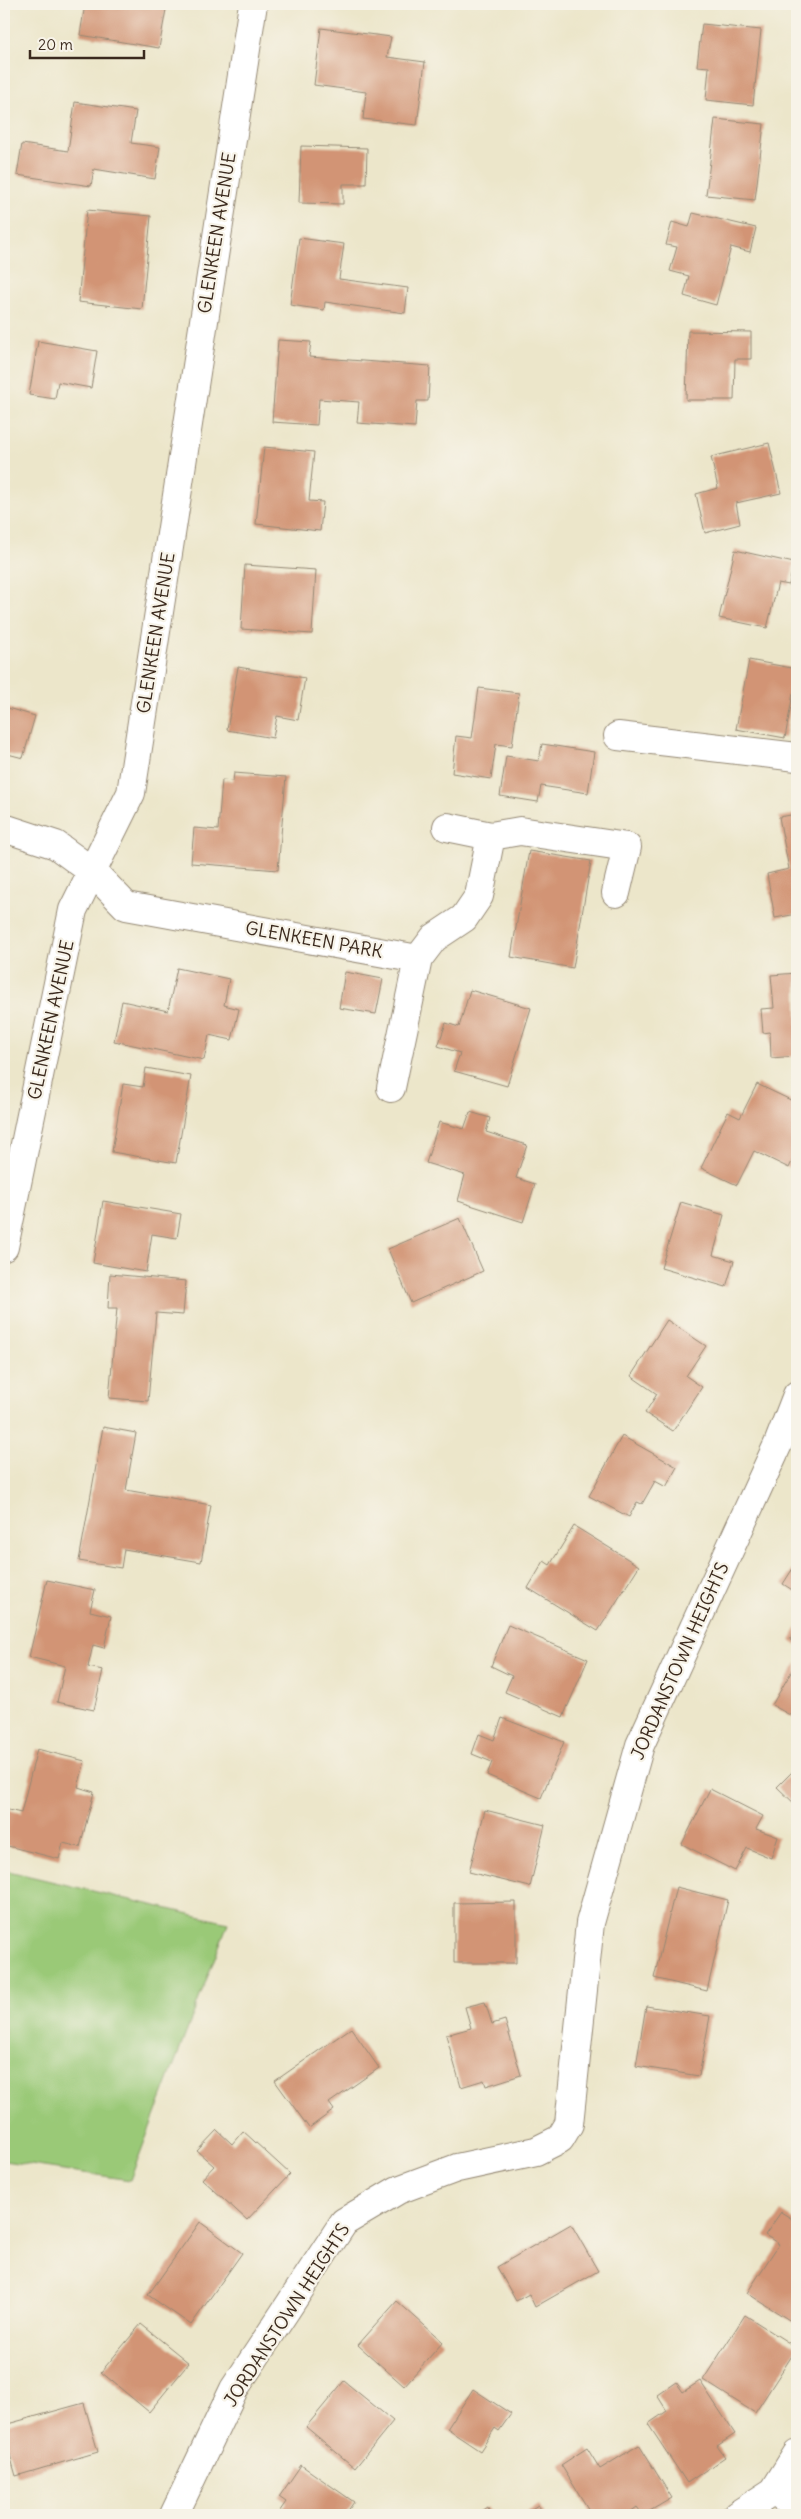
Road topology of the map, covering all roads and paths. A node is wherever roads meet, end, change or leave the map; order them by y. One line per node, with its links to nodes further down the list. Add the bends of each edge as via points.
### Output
1 (253, 4): 7 (street, GLENKEEN AVENUE, via 130,793)
2 (618, 736): 3 (street)
3 (797, 756)
4 (447, 827): 6 (street)
5 (4, 828): 7 (street, GLENKEEN PARK, via 56,845)
6 (491, 836): 8 (street, via 520,831 627,847); 9 (street, via 479,896 464,918 434,938)
7 (93, 872): 9 (street, GLENKEEN PARK, via 126,906); 11 (street, GLENKEEN AVENUE, via 73,910)
8 (616, 893)
9 (418, 959): 10 (street)
10 (391, 1088)
11 (4, 1247)
12 (797, 1395): 13 (street, JORDANSTOWN HEIGHTS)
13 (788, 1447): 17 (street, JORDANSTOWN HEIGHTS, via 640,1745 590,1923 569,2124 560,2139 536,2151 457,2168 398,2190 344,2222 234,2389)
14 (797, 2454): 15 (street)
15 (774, 2490): 16 (street); 18 (street)
16 (797, 2509)
17 (174, 2515)
18 (737, 2515)

